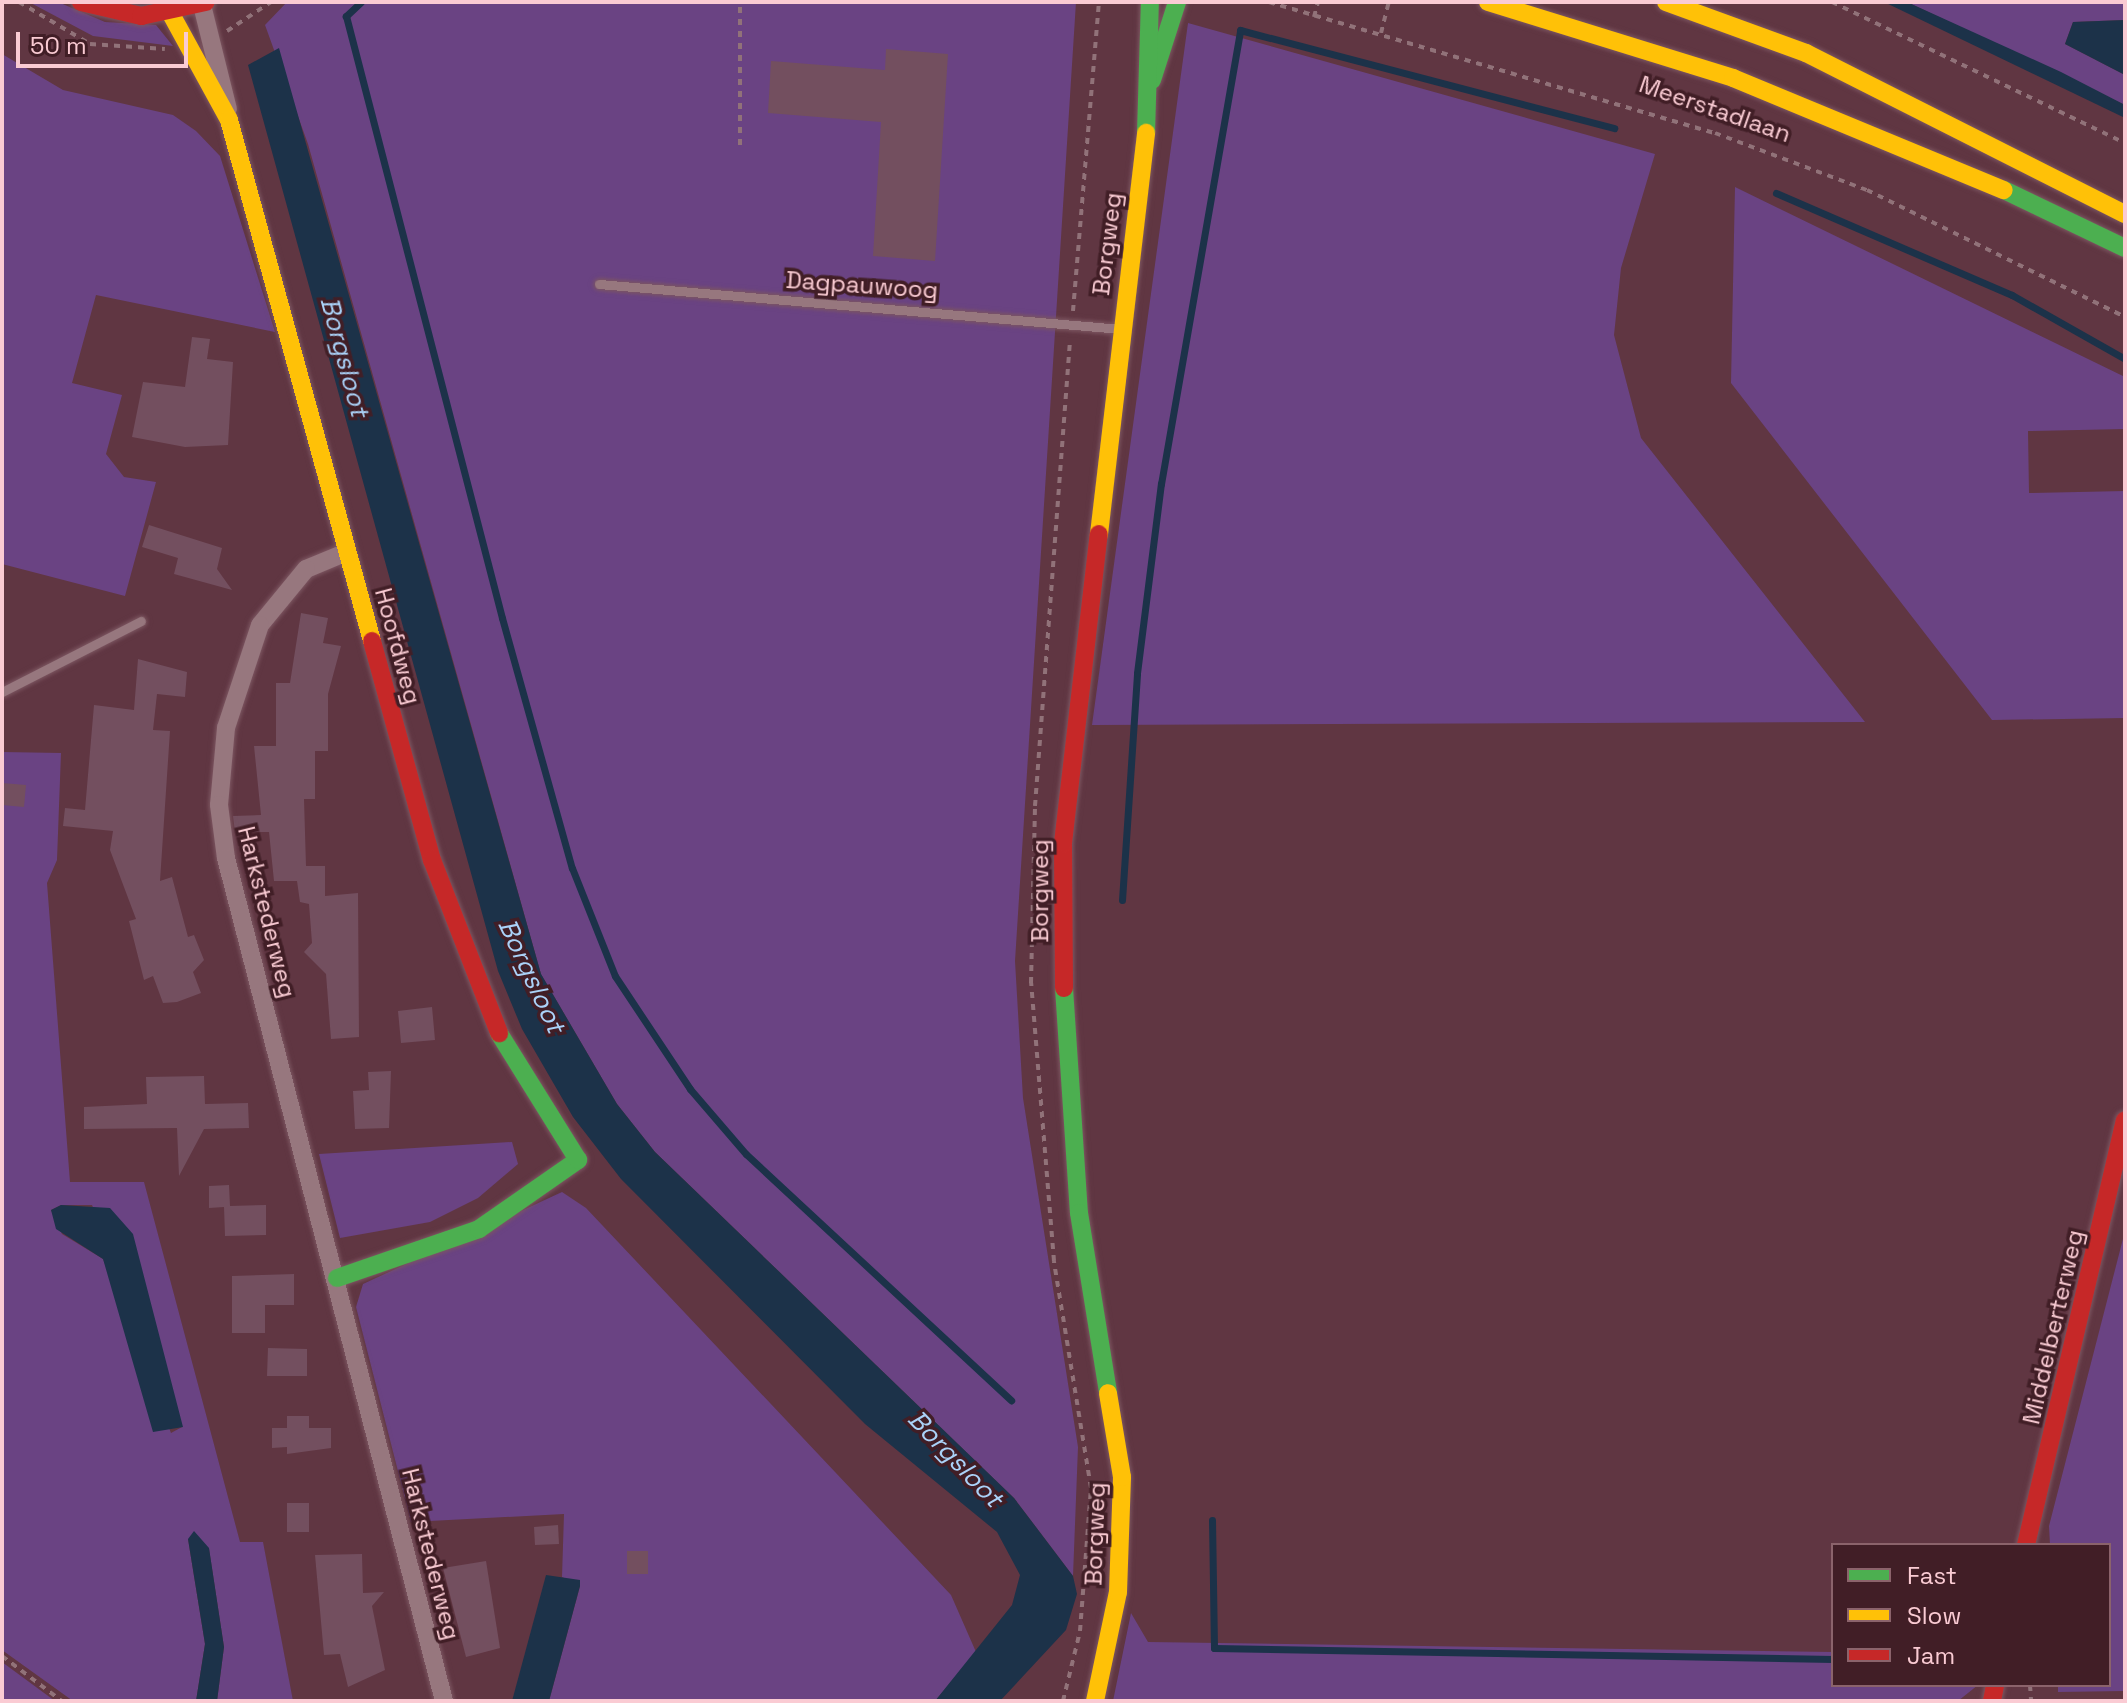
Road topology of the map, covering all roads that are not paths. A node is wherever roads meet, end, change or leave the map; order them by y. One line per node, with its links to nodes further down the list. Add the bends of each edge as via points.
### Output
1 (81, 2): 7 (main road, via 111,12)
2 (1150, 2): 8 (main road, Borgweg)
3 (1177, 2): 8 (main road, Borgweg)
4 (1488, 2): 11 (main road, Meerstadlaan, via 1746,83 1957,167)
5 (1666, 2): 10 (main road, via 1806,53)
6 (203, 3): 7 (main road); 9 (street, Hoofdweg)
7 (171, 14): 9 (main road, Hoofdweg)
8 (1152, 80): 13 (main road, Borgweg)
9 (229, 120): 14 (main road, Hoofdweg)
10 (2125, 214)
11 (2125, 248)
12 (599, 284): 13 (lane, Dagpauwoog)
13 (1121, 329): 21 (main road, Borgweg, via 1063,843 1065,1074 1079,1213 1122,1477 1118,1592)
14 (347, 552): 18 (street, Harkstederweg, via 306,569 268,610 243,664 218,781 226,858); 18 (main road, Hoofdweg, via 432,860 479,992 509,1059 578,1160 479,1229 406,1260)
15 (141, 621): 16 (lane)
16 (2, 692)
17 (2125, 1120): 19 (main road, Middelberterweg)
18 (337, 1278): 20 (street, Harkstederweg)
19 (2026, 1543)
20 (444, 1701)
21 (1095, 1701)

